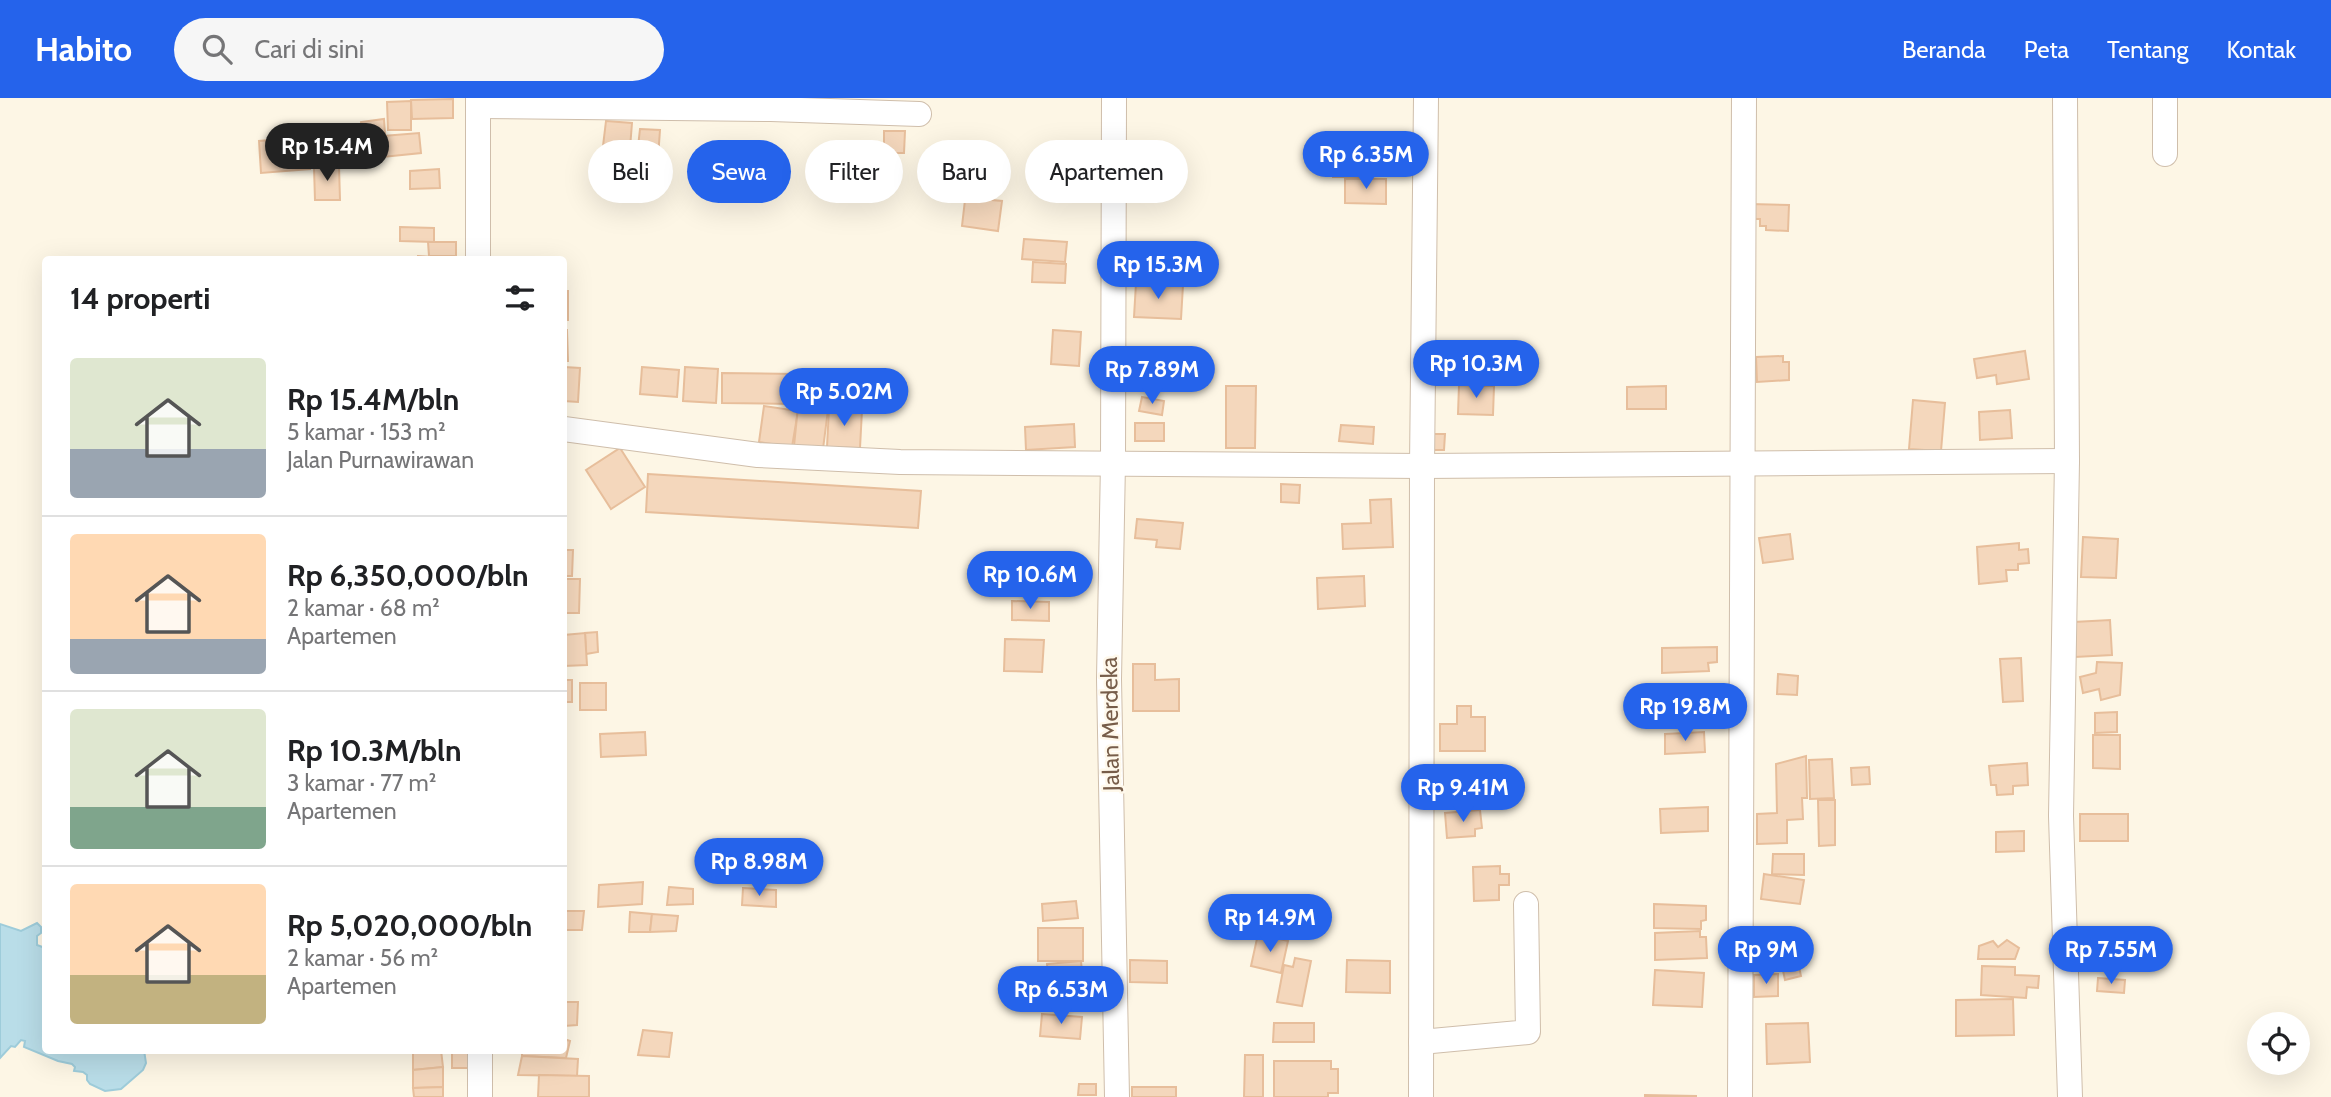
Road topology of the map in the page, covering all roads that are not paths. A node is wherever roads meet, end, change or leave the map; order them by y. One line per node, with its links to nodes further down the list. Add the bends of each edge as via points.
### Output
1 (1114, 98): 12 (street, Jalan Merdeka)
2 (1426, 98): 14 (street)
3 (1744, 98): 13 (street)
4 (2064, 98): 11 (street)
5 (2165, 98): 8 (street)
6 (478, 102): 7 (street); 9 (street)
7 (919, 114)
8 (2165, 154)
9 (478, 256)
10 (567, 429): 12 (street, via 758,455 900,462)
11 (2067, 461): 13 (street); 22 (street, via 2061,816)
12 (1112, 462): 14 (street); 19 (street, Jalan Merdeka, via 1109,679)
13 (1742, 462): 14 (street); 21 (street)
14 (1422, 466): 16 (street)
15 (1526, 904): 16 (street, via 1528,1032)
16 (1421, 1042): 20 (street)
17 (480, 1054): 18 (street)
18 (480, 1097)
19 (1118, 1097)
20 (1421, 1097)
21 (1740, 1097)
22 (2070, 1097)

